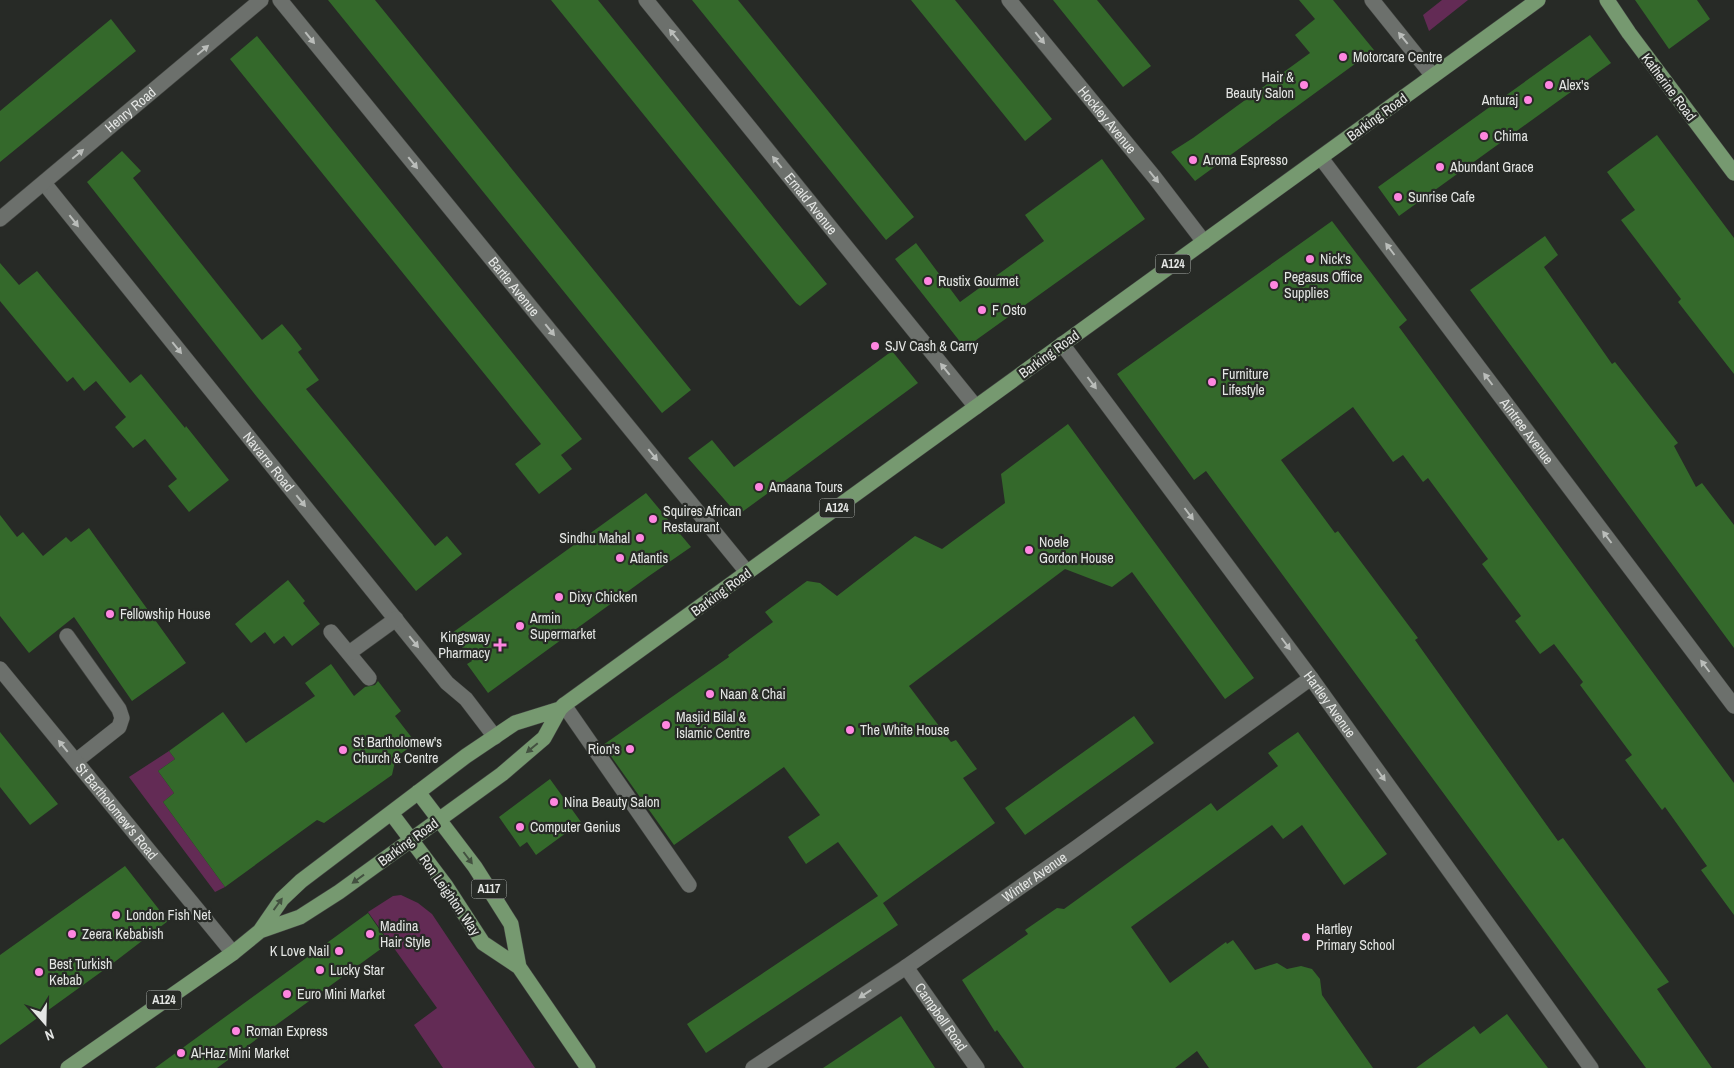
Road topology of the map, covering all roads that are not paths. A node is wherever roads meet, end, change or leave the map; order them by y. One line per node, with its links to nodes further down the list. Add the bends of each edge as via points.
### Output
1 (261, 0): 11 (street, Henry Road, one-way to 1)
2 (280, 0): 16 (street, Bartle Avenue, one-way to 16)
3 (646, 0): 15 (street, Ernald Avenue, one-way to 3)
4 (1009, 0): 13 (street, Hockley Avenue, one-way to 13)
5 (1372, 0): 8 (street, one-way to 5)
6 (1538, 0): 8 (main road, Barking Road / A124)
7 (1606, 0): 10 (main road, Katherine Road)
8 (1433, 76): 9 (main road, Barking Road / A124)
9 (1321, 158): 13 (main road, Barking Road / A124); 24 (street, Aintree Avenue, one-way to 9)
10 (1734, 173)
11 (44, 183): 12 (street, Henry Road); 17 (street, Navarre Road, one-way to 17)
12 (0, 218)
13 (1204, 242): 14 (main road, Barking Road / A124)
14 (1062, 344): 15 (main road, Barking Road / A124); 23 (street, Hartley Avenue, one-way to 23)
15 (976, 407): 16 (main road, Barking Road / A124)
16 (747, 572): 25 (main road, Barking Road / A124)
17 (396, 620): 20 (street); 26 (street, Navarre Road, one-way to 26)
18 (332, 632): 20 (street)
19 (67, 636): 27 (street, via 119,709 122,718 120,727)
20 (349, 653): 22 (street)
21 (0, 669): 27 (street, St Bartholomew's Road, one-way to 21)
22 (369, 678)
23 (1312, 678): 36 (street, Winter Avenue); 41 (street, Hartley Avenue, one-way to 41)
24 (1734, 706)
25 (562, 707): 26 (main road, Barking Road / A124, via 514,723); 30 (main road, Barking Road / A124, one-way to 30, via 544,738 502,774); 32 (street)
26 (495, 736): 28 (main road, Barking Road / A124)
27 (76, 762): 34 (street, St Bartholomew's Road)
28 (418, 792): 29 (main road, Barking Road / A124); 30 (main road, Ron Leighton Way / A117)
29 (391, 813): 31 (main road, Ron Leighton Way / A117); 33 (main road, Barking Road / A124, one-way to 29, via 282,899 300,881)
30 (439, 820): 31 (main road, Barking Road / A124); 35 (main road, Ron Leighton Way / A117, one-way to 35, via 475,867 511,924)
31 (411, 840): 33 (main road, Barking Road / A124, one-way to 33, via 300,917); 35 (main road, Ron Leighton Way / A117, via 483,943)
32 (688, 884)
33 (260, 931): 34 (main road, Barking Road / A124)
34 (233, 953): 37 (main road, Barking Road / A124)
35 (519, 967): 38 (main road, Ron Leighton Way / A117)
36 (906, 967): 39 (street, Winter Avenue, one-way to 39); 40 (street, Campbell Road)
37 (68, 1068)
38 (588, 1068)
39 (753, 1068)
40 (977, 1068)
41 (1591, 1068)

